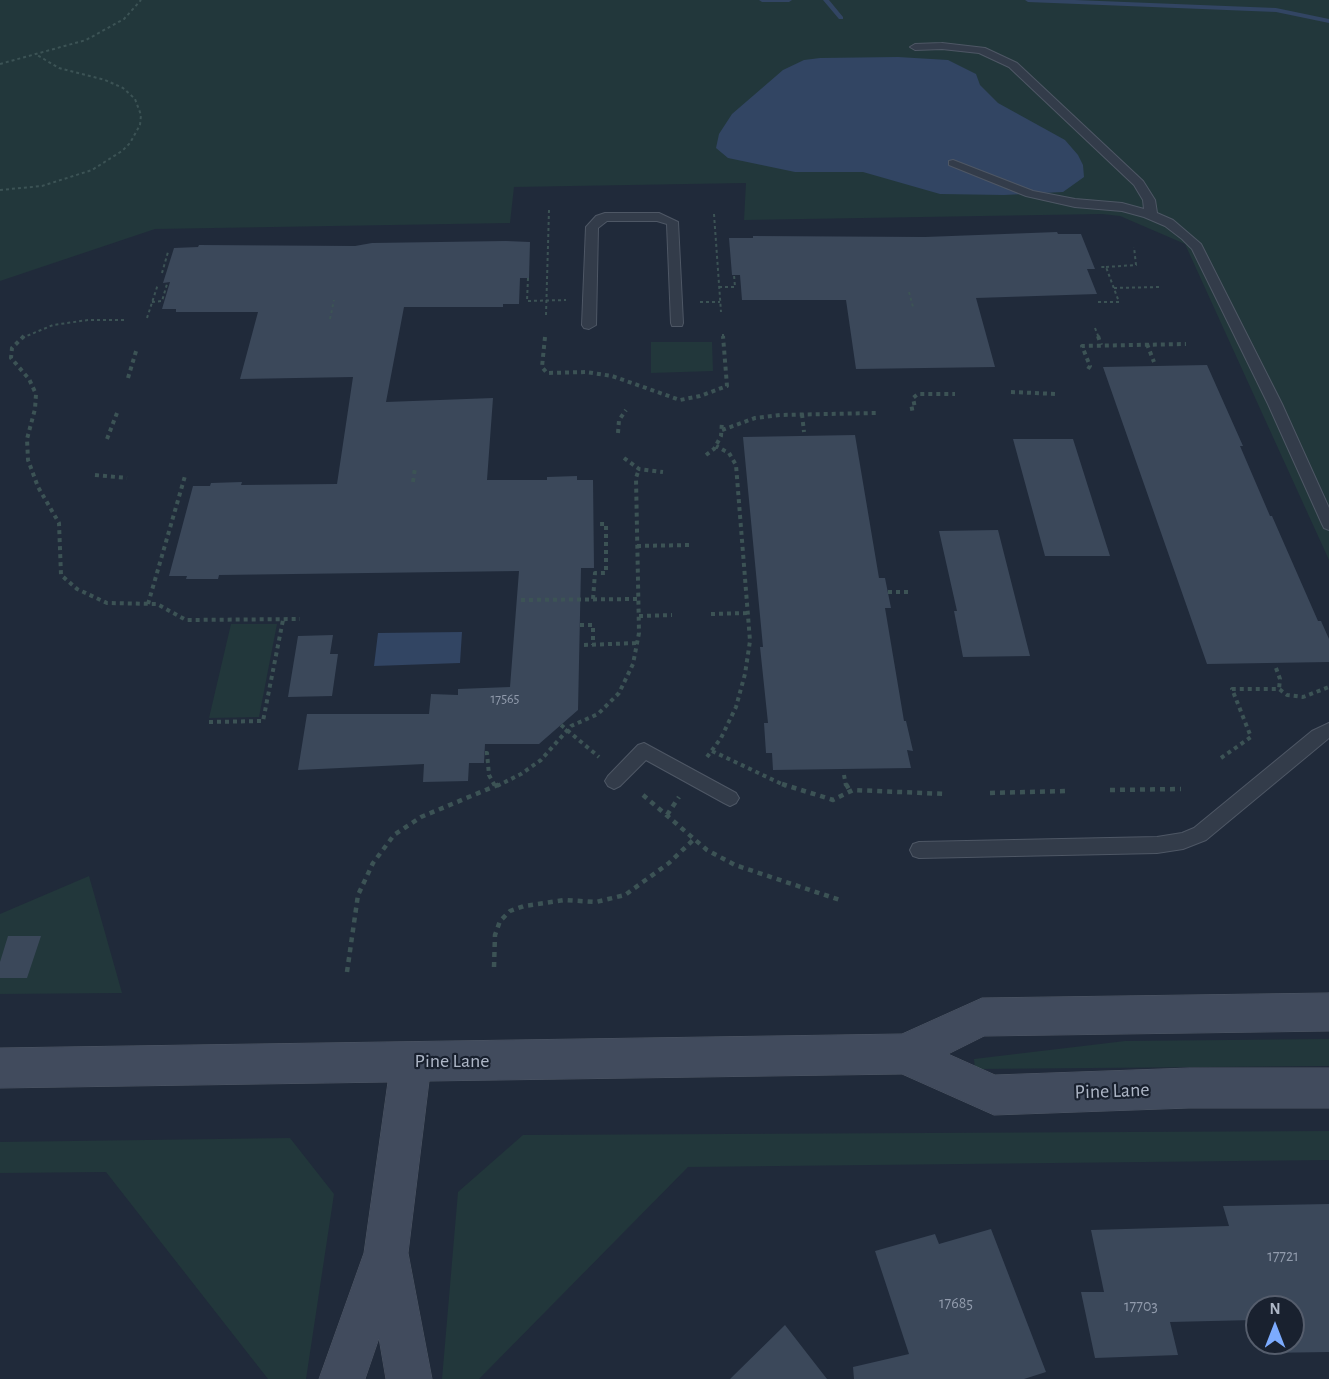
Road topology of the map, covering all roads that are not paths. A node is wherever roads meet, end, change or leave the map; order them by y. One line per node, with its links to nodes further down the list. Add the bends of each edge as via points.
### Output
1 (915, 47): 3 (lane, via 981,50 1013,65 1139,183 1149,200)
2 (953, 163): 3 (lane, via 1030,194)
3 (1151, 215): 6 (lane, via 1169,223 1197,247)
4 (677, 323): 5 (lane, via 672,222 659,217 605,217 592,227)
5 (589, 325)
6 (1329, 524)
7 (1329, 730): 10 (lane, via 1200,834 1184,841 1157,845)
8 (614, 781): 9 (lane, via 644,750)
9 (730, 798)
10 (919, 850)
11 (1329, 1012): 12 (main road, Pine Lane, via 982,1017)
12 (903, 1054): 13 (main road, Pine Lane); 15 (main road, Pine Lane, via 994,1095)
13 (411, 1061): 14 (main road, Pine Lane); 16 (main road)
14 (0, 1068)
15 (1329, 1088)
16 (386, 1253): 17 (main road); 18 (main road)
17 (342, 1379)
18 (409, 1379)

